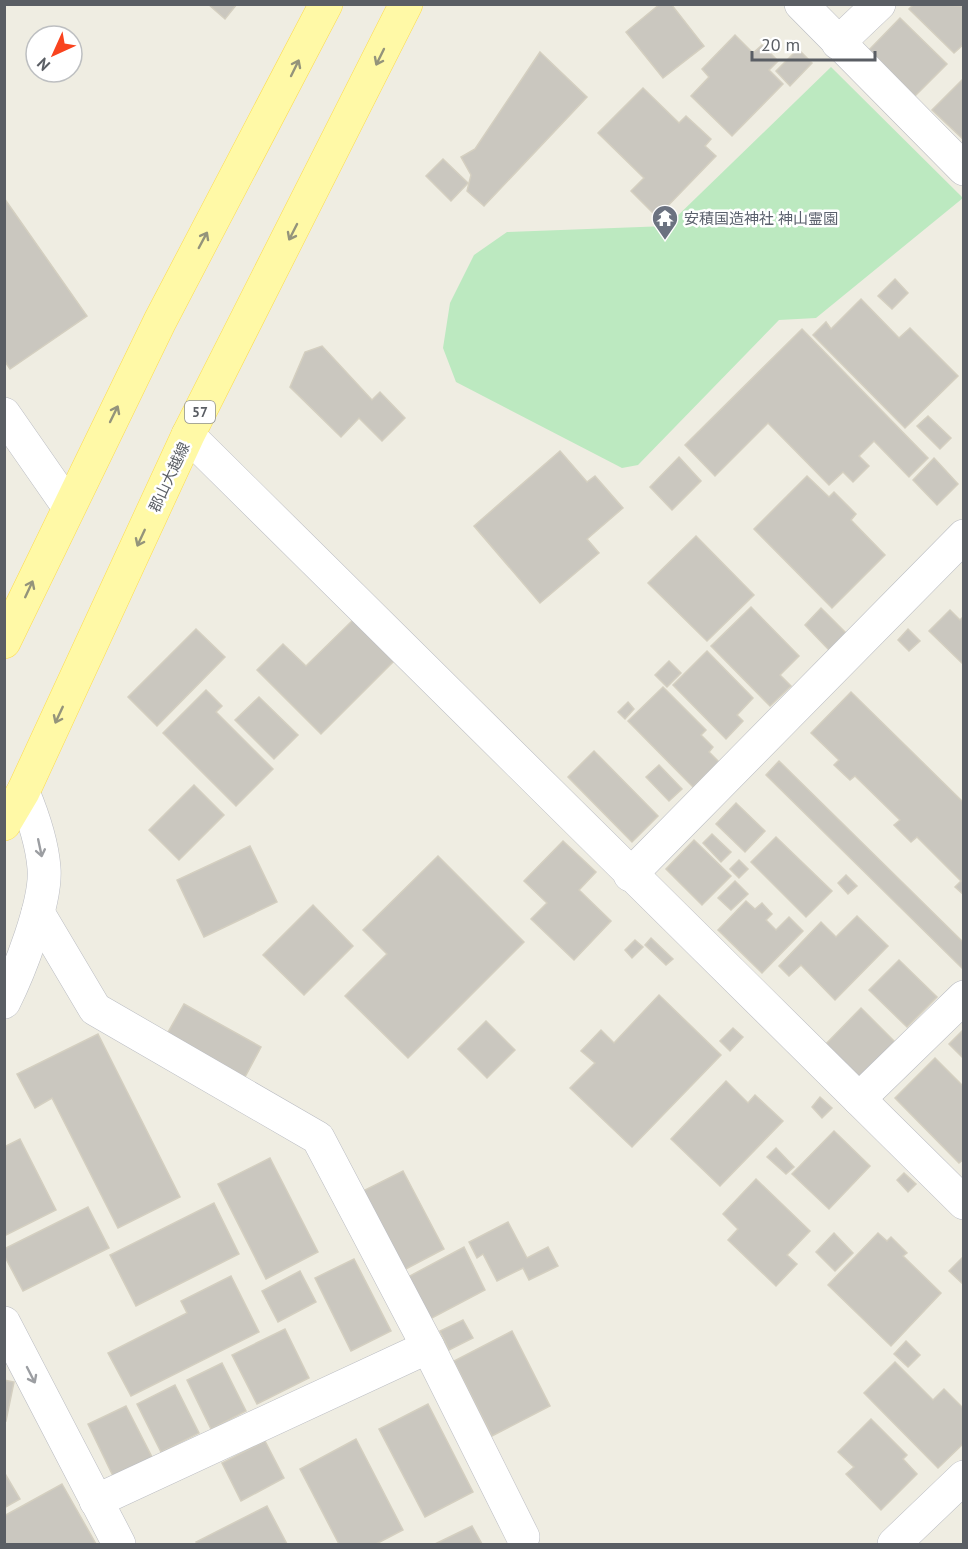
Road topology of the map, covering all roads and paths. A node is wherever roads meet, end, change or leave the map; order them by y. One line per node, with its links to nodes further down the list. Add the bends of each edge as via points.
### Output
1 (326, 4): 9 (main road, one-way to 1)
2 (406, 4): 8 (main road, 郡山大越線 / 57, one-way to 8)
3 (801, 4): 5 (street)
4 (879, 4): 5 (street)
5 (838, 43): 6 (street)
6 (963, 169)
7 (4, 414): 9 (street)
8 (188, 435): 12 (main road, 郡山大越線 / 57, one-way to 12); 14 (street)
9 (68, 506): 11 (main road, one-way to 9)
10 (963, 536): 14 (street)
11 (4, 642)
12 (23, 792): 13 (main road, 郡山大越線 / 57); 15 (street, one-way to 15, via 33,816 45,870)
13 (4, 824)
14 (630, 875): 18 (street)
15 (38, 913): 17 (street); 21 (street, via 95,1009 318,1138)
16 (963, 997): 18 (street)
17 (4, 1002)
18 (859, 1100): 19 (street)
19 (963, 1203)
20 (4, 1323): 23 (street, one-way to 23)
21 (428, 1347): 23 (street); 24 (street)
22 (963, 1477): 26 (street)
23 (96, 1501): 25 (street)
24 (523, 1537)
25 (119, 1545)
26 (894, 1545)

